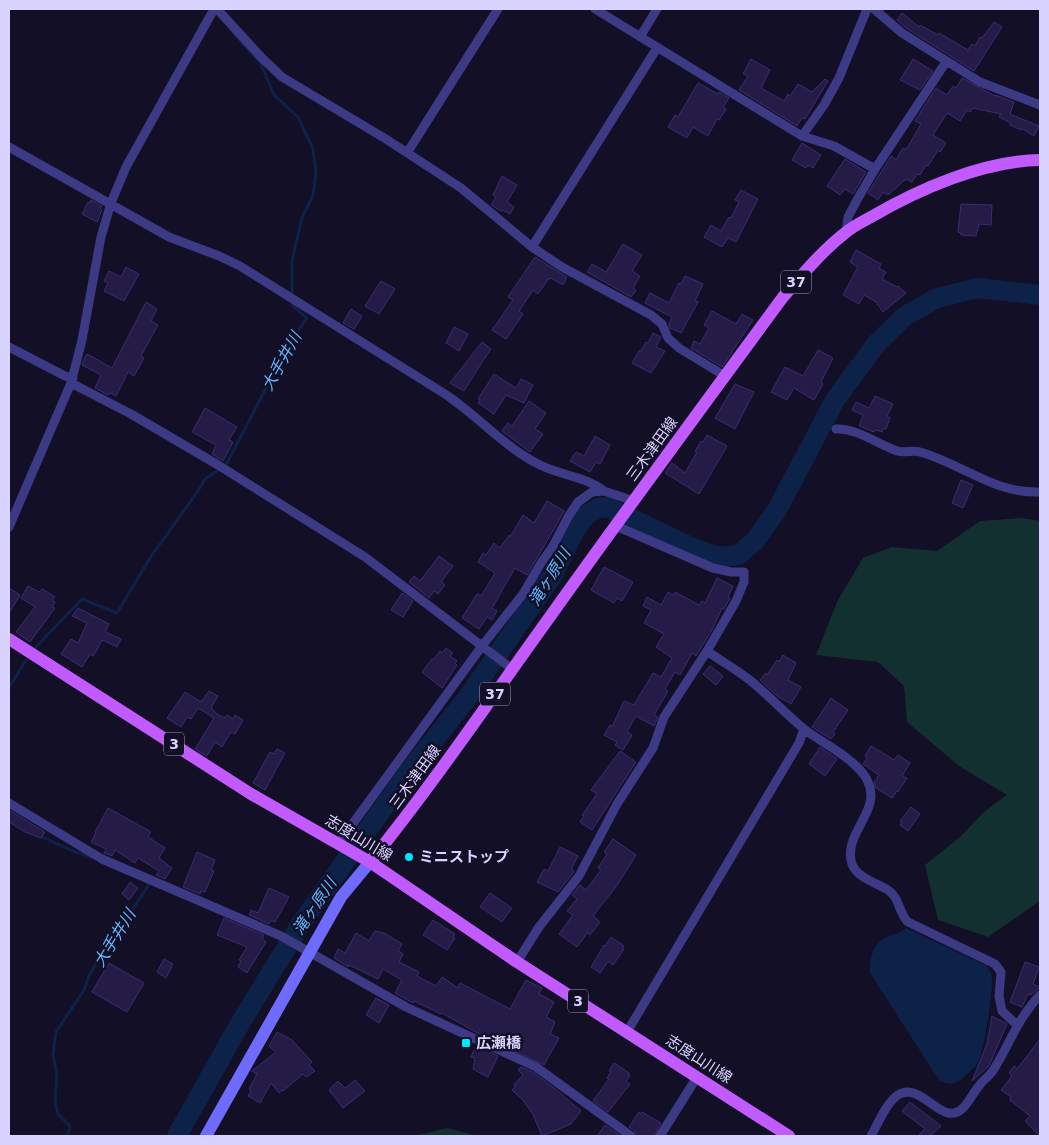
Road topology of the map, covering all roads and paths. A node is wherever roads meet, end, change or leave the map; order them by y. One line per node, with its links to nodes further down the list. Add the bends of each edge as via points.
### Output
1 (216, 9): 13 (street, via 282,76); 16 (street, via 126,167)
2 (498, 9): 13 (street)
3 (595, 9): 7 (street)
4 (658, 9): 7 (street)
5 (868, 9): 11 (street, via 839,78)
6 (874, 9): 9 (street, via 902,34)
7 (640, 37): 8 (street)
8 (657, 48): 11 (street); 18 (street)
9 (946, 62): 10 (street, via 993,88); 15 (street)
10 (1040, 105)
11 (802, 136): 15 (street, via 834,146)
12 (9, 147): 16 (street)
13 (408, 153): 18 (street, via 461,188)
14 (1040, 160): 17 (main road, 三木津田線 / 37, via 982,169 933,186)
15 (875, 169): 17 (street, via 848,217)
16 (111, 203): 21 (street); 23 (street, via 169,237 240,266 445,394 497,436 540,465)
17 (846, 232): 20 (main road, 三木津田線 / 37, via 817,257 783,297)
18 (532, 247): 20 (street, via 651,315 662,324 668,338 679,348)
19 (9, 347): 21 (street)
20 (725, 376): 25 (main road, 三木津田線 / 37)
21 (72, 381): 27 (street); 29 (street, via 365,557)
22 (836, 429): 24 (street, via 846,429 899,452 919,452 1007,489)
23 (604, 490): 25 (street); 29 (street, via 592,492 578,502 523,594)
24 (1040, 492)
25 (632, 504): 26 (main road, 三木津田線 / 37)
26 (617, 525): 30 (street, via 713,568 744,572 744,582 736,601); 31 (main road, 三木津田線 / 37)
27 (9, 527)
28 (9, 639): 34 (main road, 志度山川線 / 3, via 252,794)
29 (485, 648): 31 (street); 34 (street)
30 (707, 651): 32 (street, via 750,681); 37 (street, via 664,717 653,748 617,804 579,876 539,927)
31 (509, 667): 35 (main road, 三木津田線 / 37, via 446,762)
32 (804, 729): 39 (street, via 861,769 872,792 870,805 854,837 853,865 862,876 897,899 902,916 908,922 995,964 1001,972 999,996 1002,1011); 40 (street, via 794,752)
33 (9, 803): 36 (street, via 102,859 281,936)
34 (340, 845): 35 (main road, 志度山川線 / 3)
35 (365, 860): 36 (street); 37 (main road, 志度山川線 / 3)
36 (309, 952): 42 (street); 43 (street, via 406,1007 536,1067)
37 (517, 962): 40 (main road, 志度山川線 / 3)
38 (1040, 995): 39 (street)
39 (1016, 1025): 46 (street, via 993,1071 963,1109 953,1114 944,1112 917,1094 899,1094)
40 (627, 1032): 41 (main road, 志度山川線 / 3)
41 (697, 1077): 44 (street); 45 (main road, 志度山川線 / 3)
42 (206, 1136)
43 (631, 1136)
44 (660, 1136)
45 (789, 1136)
46 (871, 1136)

